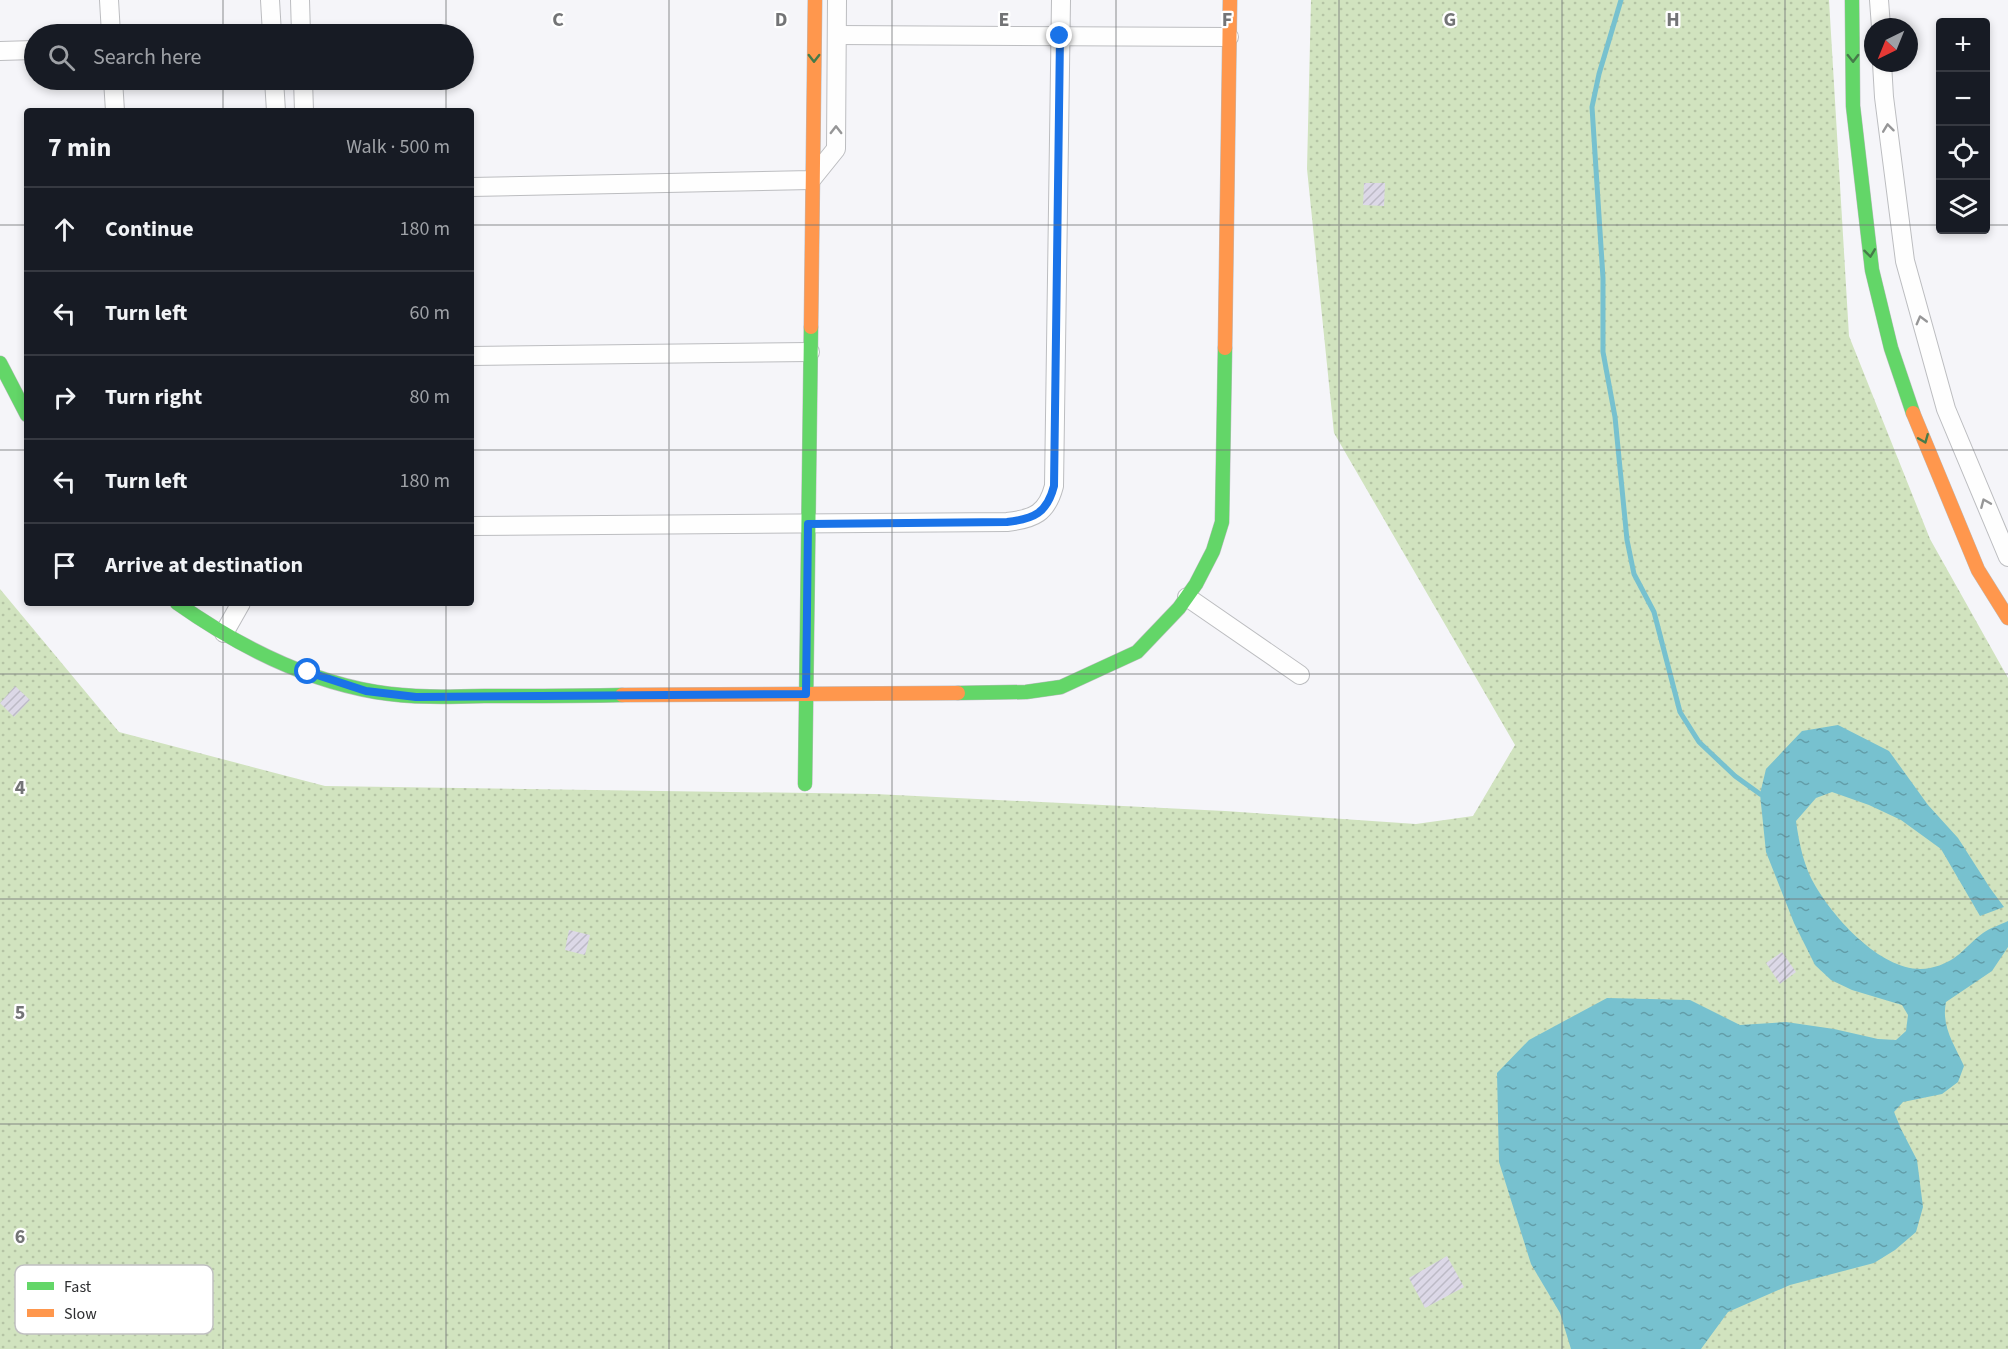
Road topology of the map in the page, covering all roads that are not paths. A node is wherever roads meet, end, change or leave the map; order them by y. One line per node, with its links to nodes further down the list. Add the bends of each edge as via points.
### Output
1 (109, 0): 11 (street)
2 (270, 0): 12 (street)
3 (300, 0): 13 (street)
4 (815, 0): 26 (street, one-way to 26)
5 (837, 0): 14 (street)
6 (1061, 0): 15 (street)
7 (1230, 0): 16 (street)
8 (1852, 0): 38 (street, one-way to 38, via 1853,106 1872,270 1891,348 1917,424 1978,570)
9 (1879, 0): 10 (street)
10 (1880, 18)
11 (110, 24)
12 (271, 24)
13 (301, 24)
14 (837, 35): 15 (street); 26 (street, one-way to 14, via 836,148)
15 (1060, 36): 16 (street); 32 (street, via 1054,486 1050,502 1037,514 1007,522)
16 (1229, 37): 35 (street, via 1222,522 1213,551)
17 (24, 50): 18 (street)
18 (0, 51)
19 (1883, 72): 34 (street, one-way to 19, via 1946,409 1905,261)
20 (114, 90): 23 (street)
21 (275, 90): 24 (street)
22 (303, 90): 25 (street)
23 (115, 108)
24 (276, 108)
25 (304, 108)
26 (811, 180): 27 (street); 28 (street)
27 (474, 187)
28 (810, 351): 29 (street); 32 (street)
29 (474, 356)
30 (0, 363): 31 (street)
31 (24, 409)
32 (808, 524): 33 (street); 41 (street)
33 (474, 526)
34 (2008, 557)
35 (1186, 597): 40 (street); 41 (street, via 1137,652 1061,687 1026,692)
36 (181, 606): 39 (street)
37 (239, 606): 39 (street)
38 (2008, 618)
39 (224, 633): 41 (street, via 308,672 366,691 416,697)
40 (1300, 675)
41 (806, 694): 42 (street)
42 (805, 784)

